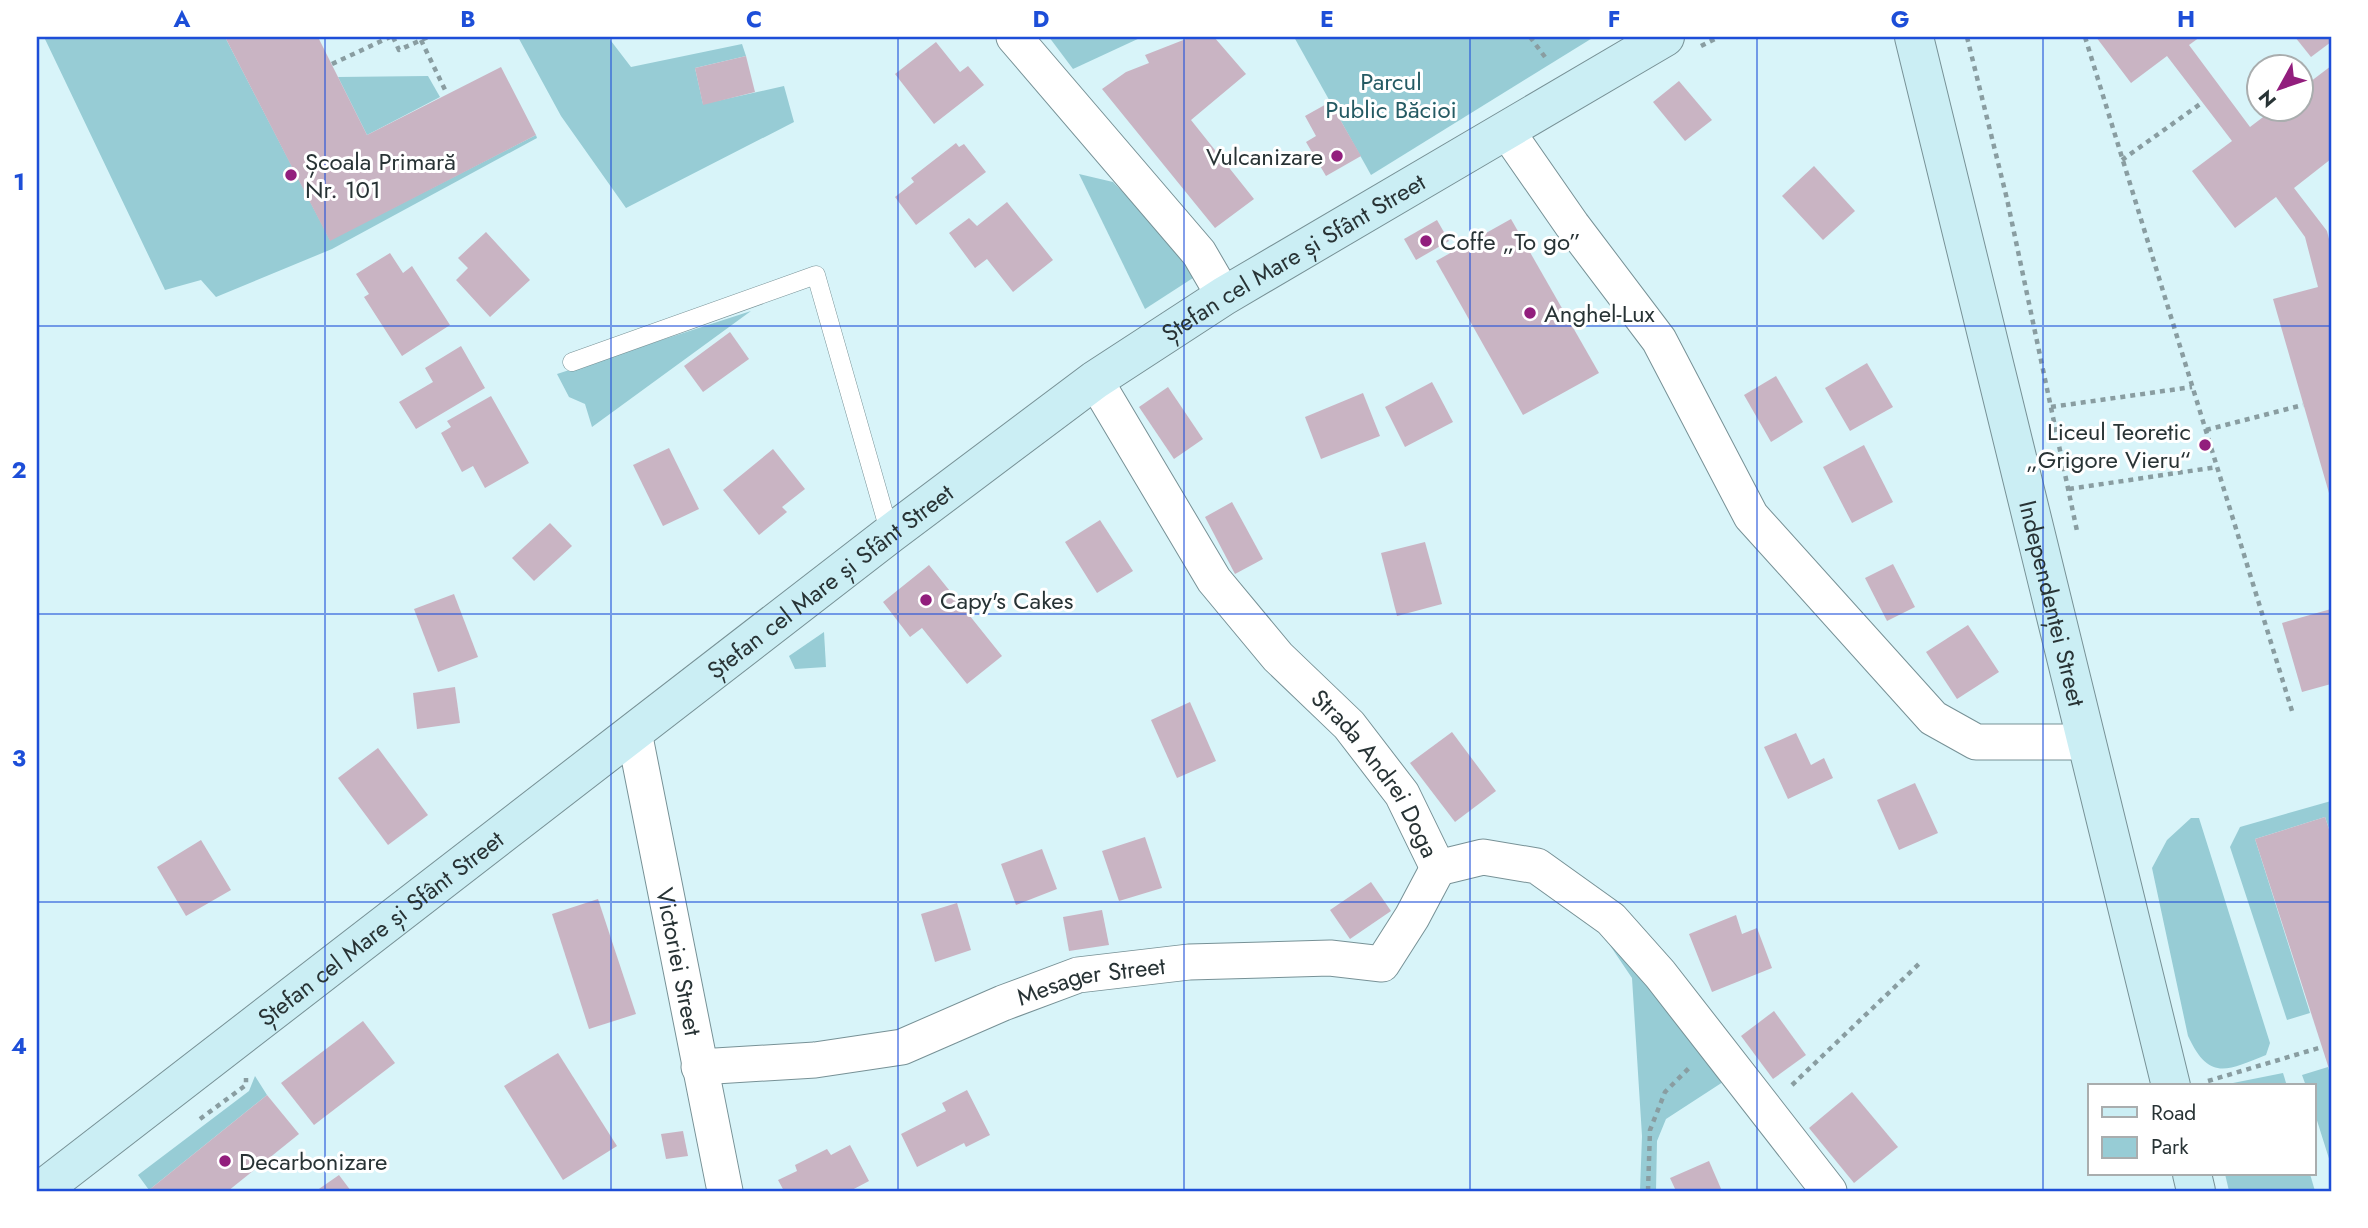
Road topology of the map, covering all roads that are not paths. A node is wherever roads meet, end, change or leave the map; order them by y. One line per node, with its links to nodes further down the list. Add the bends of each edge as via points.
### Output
1 (1014, 37): 5 (street, via 1199,253)
2 (1914, 37): 10 (main road, Independenței Street)
3 (1680, 43): 4 (main road, Ștefan cel Mare și Sfânt Street)
4 (1506, 130): 5 (main road, Ștefan cel Mare și Sfânt Street); 10 (street, via 1658,340 1751,516 1933,718 1976,742)
5 (1224, 296): 7 (main road, Ștefan cel Mare și Sfânt Street)
6 (572, 362): 8 (lane, via 817,275)
7 (1095, 380): 8 (main road, Ștefan cel Mare și Sfânt Street); 11 (street, Strada Andrei Doga, via 1214,580 1278,657 1349,725 1395,784)
8 (890, 534): 9 (main road, Ștefan cel Mare și Sfânt Street)
9 (634, 732): 12 (street, Victoriei Street); 14 (main road, Ștefan cel Mare și Sfânt Street)
10 (2087, 742): 13 (main road, Independenței Street)
11 (1438, 868): 12 (street, Mesager Street, via 1382,964 1330,958 1189,962 1078,975 902,1047 815,1060); 16 (street, Strada Andrei Doga, via 1483,857 1537,866 1611,919 1660,974)
12 (699, 1066): 15 (street, Victoriei Street)
13 (2183, 1084)
14 (40, 1191)
15 (726, 1191)
16 (1829, 1191)

